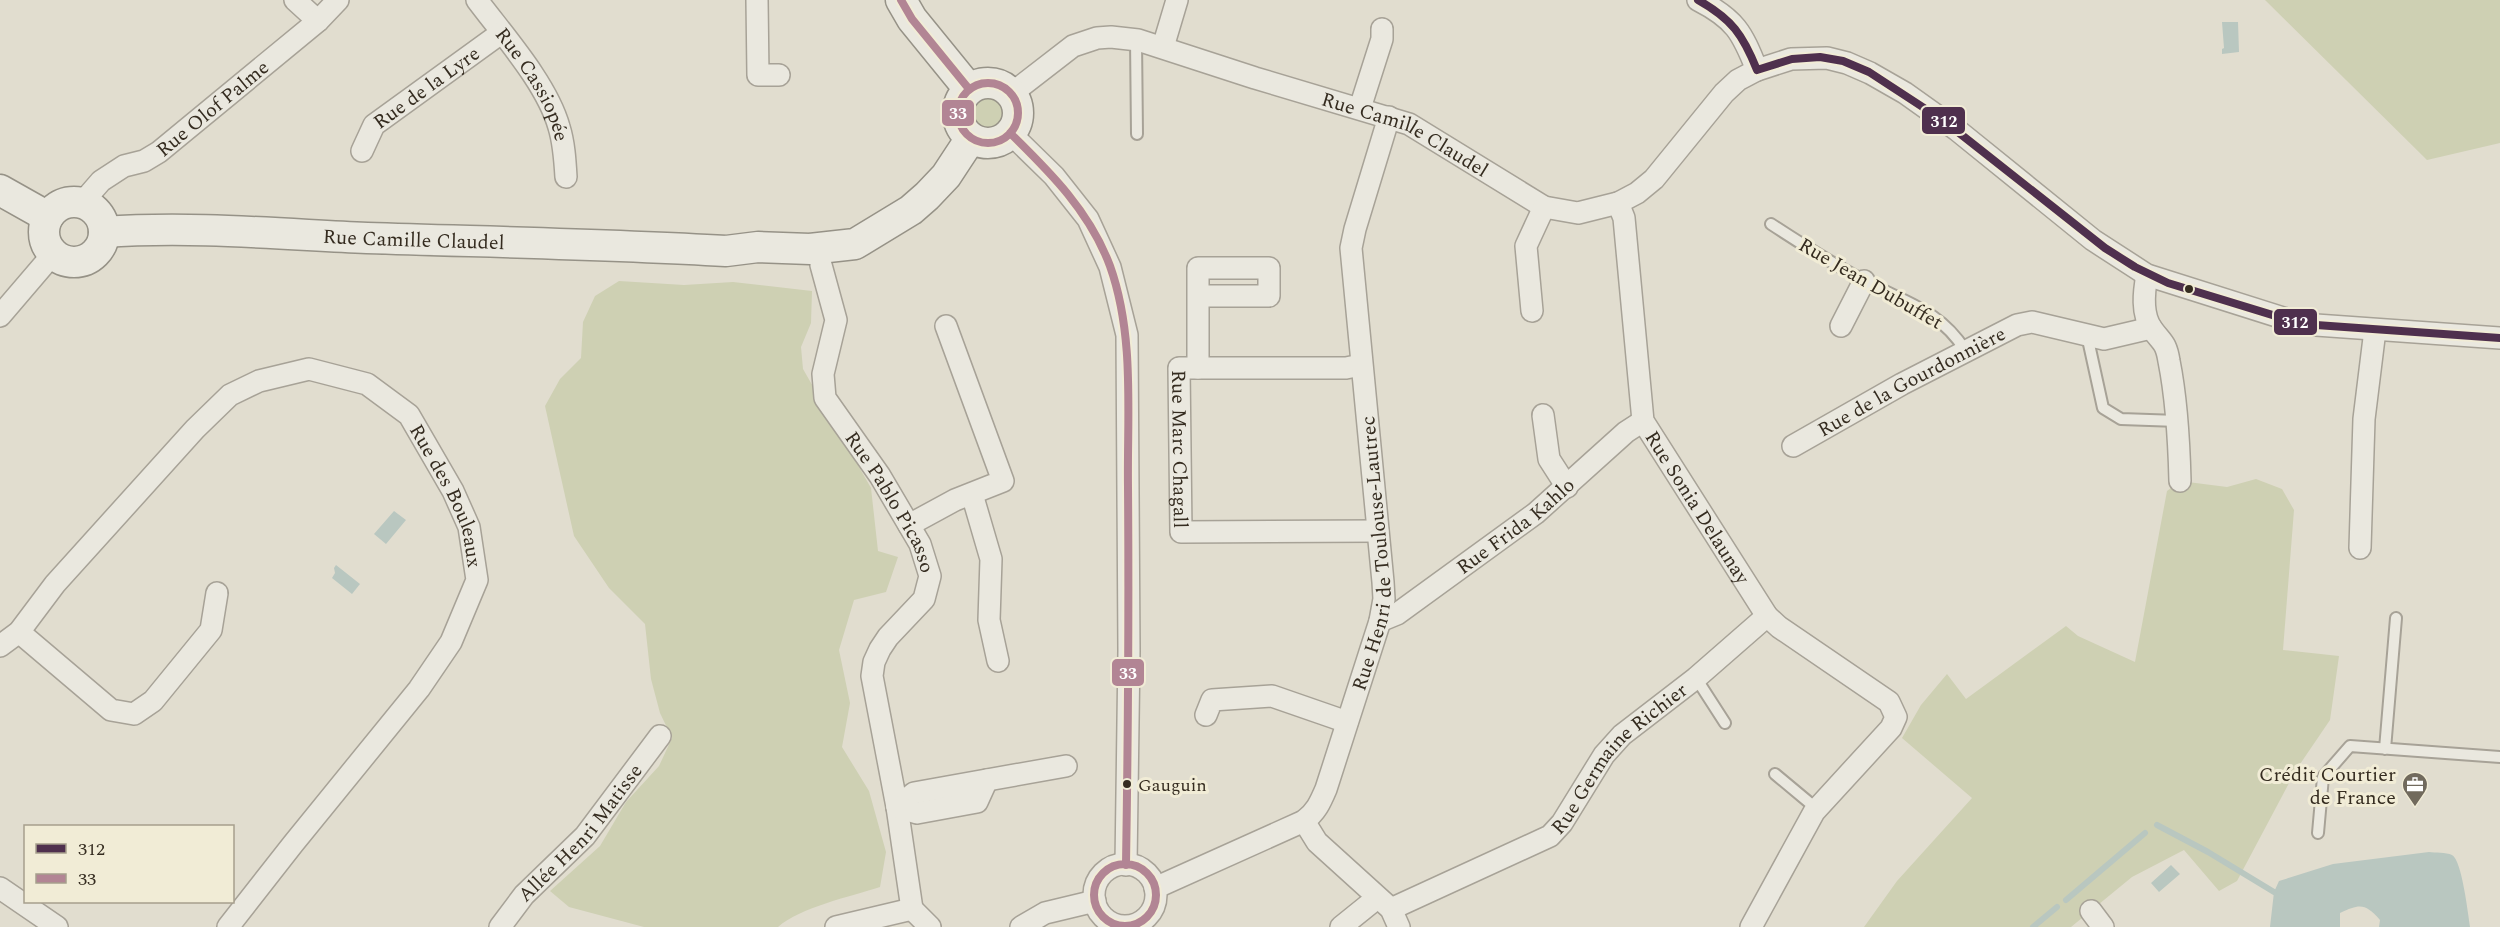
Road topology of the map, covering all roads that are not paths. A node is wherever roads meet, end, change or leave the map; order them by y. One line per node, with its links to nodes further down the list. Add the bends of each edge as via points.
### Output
1 (295, 0): 8 (street)
2 (338, 0): 8 (street, Rue Olof Palme)
3 (477, 0): 10 (street, Rue Cassiopée)
4 (757, 0): 14 (street, via 758,75)
5 (901, 0): 15 (street)
6 (1177, 0): 12 (street)
7 (1698, 0): 13 (street, via 1730,19 1745,40)
8 (318, 21): 26 (street, Rue Olof Palme, via 159,152 124,166 101,181)
9 (1382, 29): 17 (street)
10 (501, 33): 22 (street, Rue de la Lyre, via 374,125); 23 (street, Rue Cassiopée, via 552,107 563,142)
11 (1136, 40): 12 (street, Rue Camille Claudel); 16 (street, Rue Camille Claudel, via 1097,38 1072,46); 20 (lane)
12 (1163, 47): 17 (street, Rue Camille Claudel)
13 (1757, 70): 25 (street, Rue Camille Claudel, via 1724,93 1654,179); 35 (street, Rue Camille Claudel, via 1811,57 1847,63 1870,73 1957,130 2093,240)
14 (778, 75)
15 (969, 89): 16 (street, via 991,83); 21 (street, via 958,112 961,127)
16 (1011, 94): 19 (street, via 1018,115)
17 (1360, 108): 18 (street, Rue Camille Claudel)
18 (1389, 117): 27 (street, Rue Camille Claudel, via 1420,130); 47 (street, Rue Henri de Toulouse-Lautrec, via 1351,248)
19 (1010, 134): 21 (street, via 989,143); 79 (street, via 1054,176 1088,219 1110,267 1126,335)
20 (1137, 134)
21 (971, 138): 31 (street, Rue Camille Claudel, via 946,176 927,196)
22 (362, 151)
23 (566, 177)
24 (0, 190): 28 (street)
25 (1618, 203): 27 (street, Rue Camille Claudel, via 1578,213); 50 (street, Rue Sonia Delaunay, via 1624,218)
26 (81, 204): 28 (street, via 61,205); 30 (street, via 99,216)
27 (1544, 207): 38 (street, via 1526,246)
28 (48, 217): 33 (street, via 44,237)
29 (1771, 224): 36 (lane, Rue Jean Dubuffet)
30 (104, 232): 32 (street, Rue Camille Claudel, via 205,229); 33 (street, via 99,248 87,259 69,262)
31 (855, 244): 32 (street, Rue Camille Claudel, via 810,249 758,246); 34 (street, Rue Camille Claudel, via 846,257)
32 (726, 251): 34 (street, Rue Camille Claudel, via 775,264 810,268)
33 (53, 255): 39 (street)
34 (821, 265): 56 (street, Rue Pablo Picasso, via 836,320 823,375 825,398)
35 (2147, 274): 42 (street, via 2145,311); 43 (street, Rue Camille Claudel, via 2302,324)
36 (1864, 281): 41 (street); 46 (lane, Rue Jean Dubuffet, via 1943,322)
37 (1198, 296): 48 (street, Rue Marc Chagall)
38 (1532, 311)
39 (0, 316)
40 (946, 326): 55 (street, via 1003,482)
41 (1841, 326)
42 (2151, 328): 44 (street, via 2104,339); 51 (street, via 2164,340)
43 (2375, 330): 45 (street, Rue Camille Claudel); 58 (street, via 2364,418)
44 (2087, 335): 46 (street, Rue de la Gourdonnière, via 2032,322 2017,325); 51 (lane, via 2103,408 2121,419)
45 (2500, 338)
46 (1965, 350): 52 (street, Rue de la Gourdonnière)
47 (1361, 365): 48 (street, Rue Marc Chagall); 57 (street, Rue Henri de Toulouse-Lautrec)
48 (1198, 368): 57 (street, Rue Marc Chagall, via 1179,368 1181,532)
49 (1543, 415): 54 (street, via 1549,459)
50 (1643, 421): 54 (street, Rue Frida Kahlo); 60 (street, Rue Sonia Delaunay)
51 (2178, 421): 53 (street)
52 (1793, 446)
53 (2180, 481)
54 (1567, 487): 62 (street, Rue Frida Kahlo, via 1436,588)
55 (972, 494): 56 (street); 65 (street, via 991,559 989,620)
56 (909, 525): 75 (street, Rue Pablo Picasso, via 926,560 928,588 924,599 880,649 872,676)
57 (1378, 531): 62 (street, Rue Henri de Toulouse-Lautrec, via 1384,599)
58 (2360, 548)
59 (217, 593): 63 (street, via 211,630 153,701 134,714 111,710)
60 (1767, 616): 66 (street, Rue Germaine Richier); 76 (street, Rue Sonia Delaunay, via 1889,702 1896,717 1891,728)
61 (2396, 618): 71 (lane)
62 (1380, 621): 68 (street, Rue Henri de Toulouse-Lautrec)
63 (19, 632): 64 (street, Rue des Bouleaux); 86 (street, Rue des Bouleaux, via 55,584 230,395 259,381 309,369 367,384 409,415 469,527 477,580 451,642 419,689)
64 (0, 646)
65 (998, 662)
66 (1696, 678): 69 (lane); 84 (street, Rue Germaine Richier, via 1622,735 1550,836)
67 (1206, 715): 68 (street, via 1212,700 1272,696)
68 (1347, 722): 77 (street, Rue Henri de Toulouse-Lautrec, via 1319,807)
69 (1725, 723)
70 (660, 736): 87 (street, Allée Henri Matisse, via 585,836 525,895)
71 (2385, 749): 72 (lane); 78 (lane, via 2350,746 2323,777)
72 (2500, 757)
73 (1066, 766): 75 (street, via 987,780 977,802 917,813)
74 (1775, 774): 76 (lane)
75 (897, 807): 83 (street, Rue Pablo Picasso)
76 (1817, 809): 93 (street)
77 (1304, 820): 81 (street, Rue Henri de Toulouse-Lautrec); 84 (street, via 1317,842)
78 (2318, 833)
79 (1126, 865): 81 (street, via 1144,871); 82 (street, via 1112,867 1101,876 1095,886)
80 (0, 888): 85 (street)
81 (1155, 888): 91 (street, via 1150,914)
82 (1095, 901): 90 (street, via 1045,913); 91 (street, via 1107,921)
83 (912, 909): 88 (street); 89 (street)
84 (1389, 911): 92 (street, Rue Germaine Richier)
85 (57, 927)
86 (228, 927)
87 (500, 927)
88 (836, 927)
89 (930, 927)
90 (1020, 927)
91 (1127, 927)
92 (1341, 927)
93 (1751, 927)

